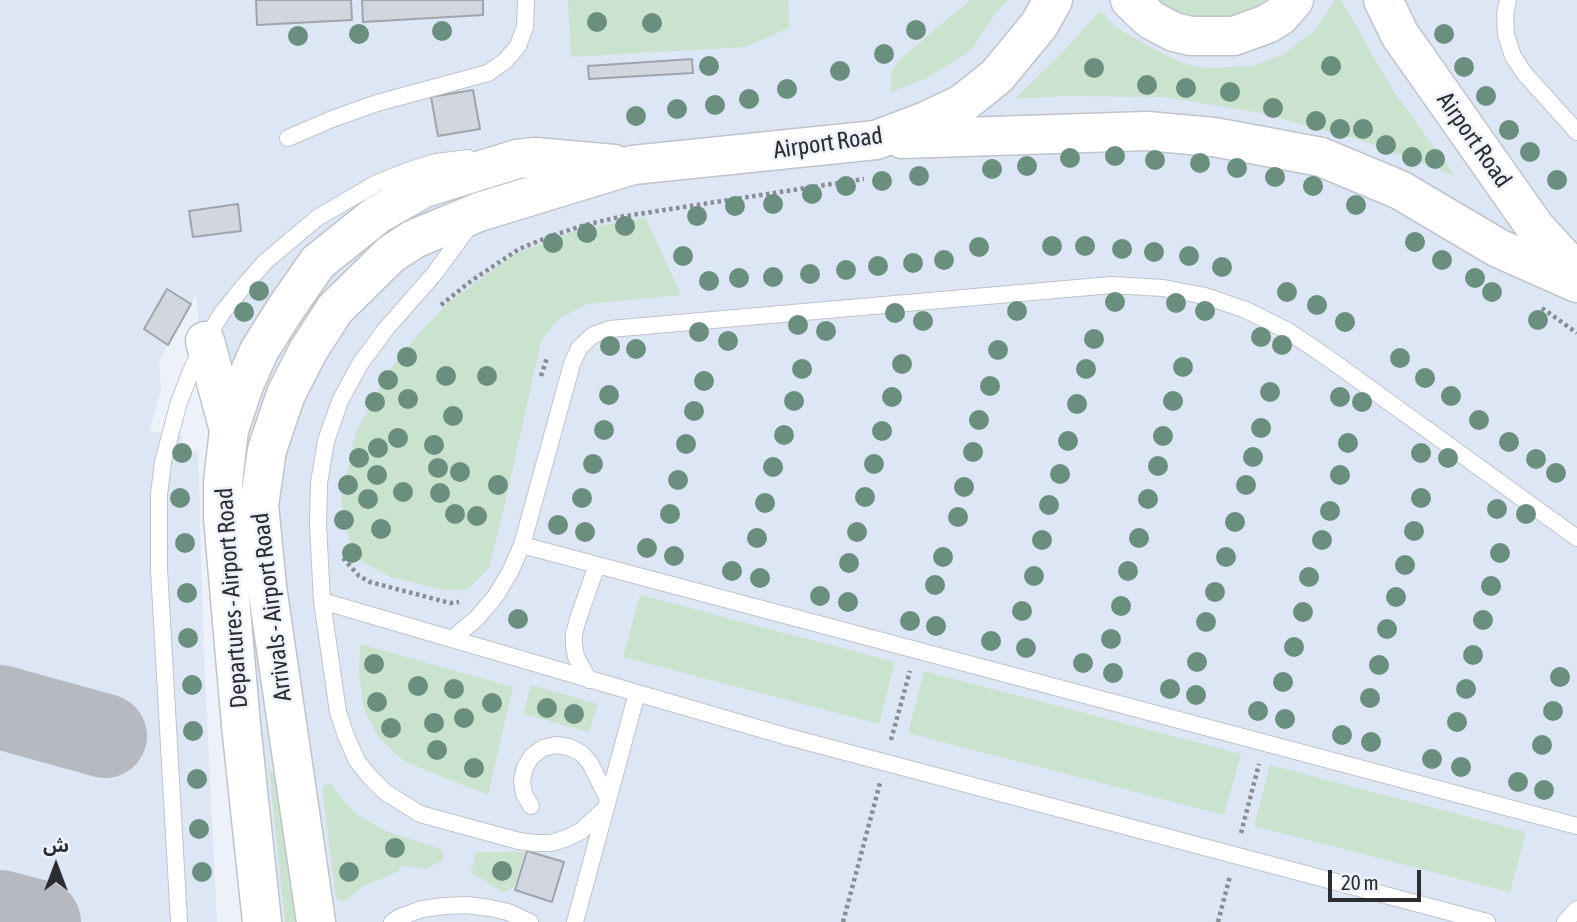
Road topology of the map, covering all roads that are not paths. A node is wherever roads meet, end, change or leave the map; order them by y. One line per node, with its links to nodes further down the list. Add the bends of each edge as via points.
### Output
1 (526, 0): 8 (lane, via 525,27 518,46 488,73 377,103)
2 (1053, 0): 9 (main road, Airport Road, via 998,76 962,104)
3 (1130, 0): 4 (main road, via 1151,20 1191,36 1234,36 1267,24)
4 (1294, 0)
5 (1383, 0): 13 (main road, Airport Road, via 1400,35 1535,226)
6 (1508, 0): 7 (lane, via 1506,35 1513,56)
7 (1577, 132)
8 (288, 138)
9 (876, 140): 11 (main road, Airport Road); 14 (main road, via 1147,131 1214,136 1321,157 1400,190 1498,248)
10 (517, 159): 11 (main road, Departures - Airport Road); 15 (lane, via 436,162 346,200 265,262); 16 (main road, Departures - Airport Road, via 424,188 378,214 318,262 259,351)
11 (633, 165): 12 (main road, Arrivals - Airport Road)
12 (479, 212): 20 (lane, via 366,355 340,401 326,441 319,483); 30 (main road, Arrivals - Airport Road, via 414,239 391,254 335,309 286,394 267,450 259,505 267,587)
13 (1577, 273)
14 (1577, 283)
15 (205, 341): 16 (main road); 28 (lane, via 179,402 159,494 159,569)
16 (229, 430): 29 (main road, Departures - Airport Road, via 223,518)
17 (1577, 538): 18 (lane, via 1288,331 1205,296 1112,285 610,329 593,335 579,348 572,364)
18 (522, 545): 19 (lane); 21 (lane, via 495,597)
19 (597, 565): 22 (lane, via 574,634 576,657); 26 (lane)
20 (323, 601): 21 (lane); 24 (lane, via 338,712 357,761 385,792 420,814 535,843 581,831)
21 (453, 638): 22 (lane)
22 (589, 680): 23 (lane)
23 (637, 693): 24 (lane); 34 (lane)
24 (607, 804): 25 (lane, via 590,763 581,753 556,745 543,748 525,767 522,781); 33 (lane)
25 (531, 806)
26 (1577, 826)
27 (1577, 909): 35 (lane)
28 (179, 922)
29 (262, 922)
30 (316, 922)
31 (392, 922): 32 (lane, via 422,909 467,905 508,912)
32 (530, 922)
33 (575, 922)
34 (1488, 922)
35 (1565, 922)

